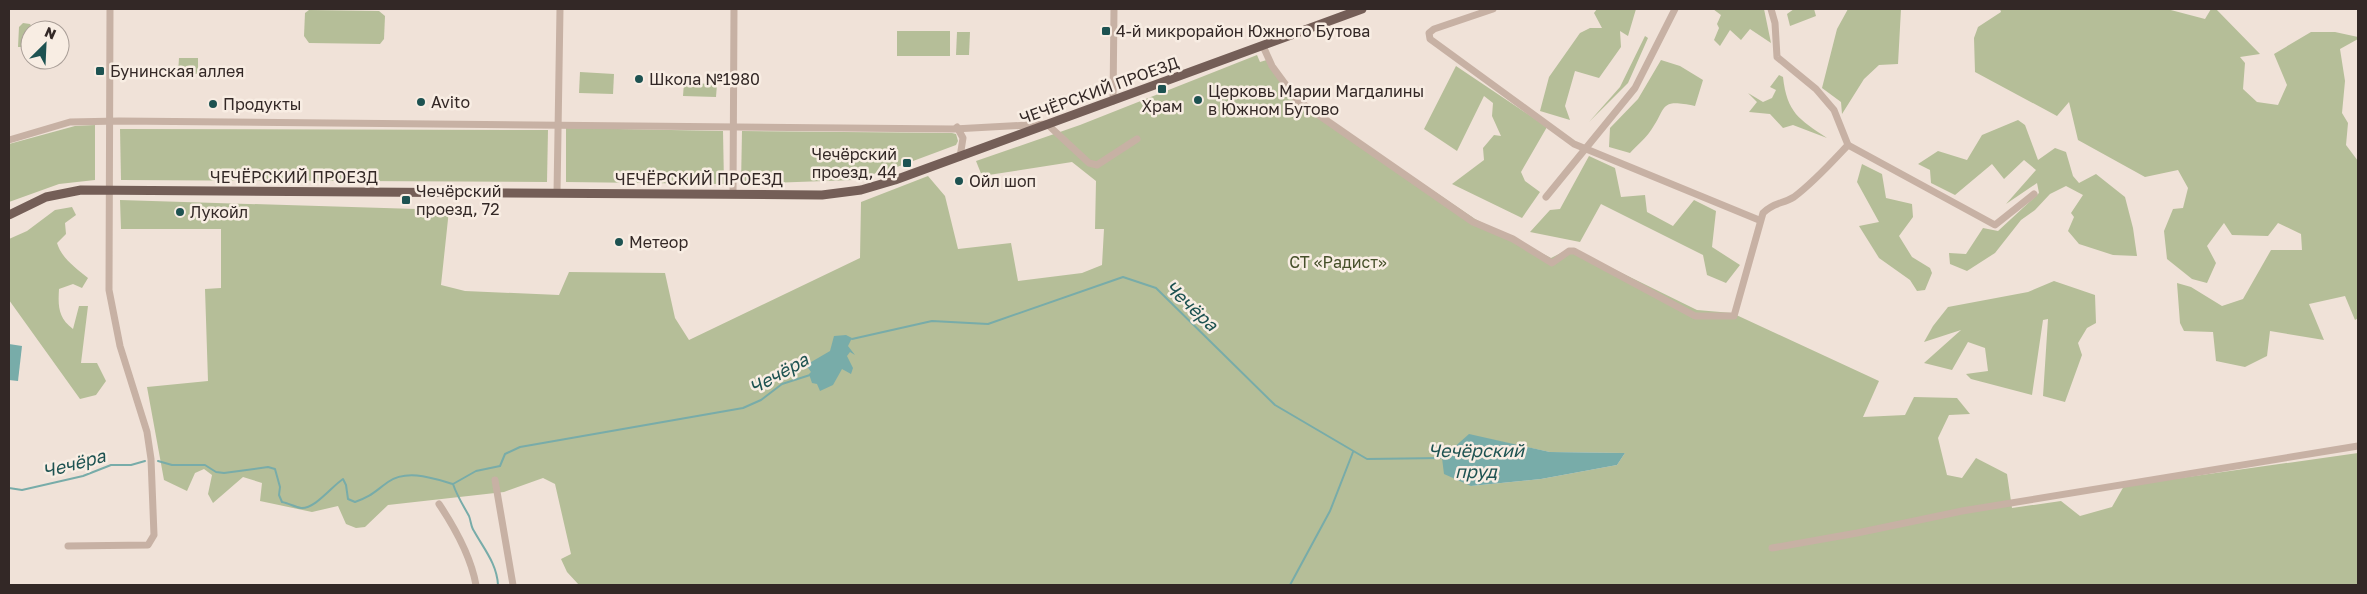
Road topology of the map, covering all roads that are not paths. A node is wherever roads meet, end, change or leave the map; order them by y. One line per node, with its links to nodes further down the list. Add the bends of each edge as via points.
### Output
1 (110, 9): 11 (street)
2 (560, 9): 12 (street)
3 (734, 9): 14 (street)
4 (1114, 9): 10 (street)
5 (1362, 9): 9 (main road, ЧЕЧЁРСКИЙ ПРОЕЗД)
6 (1492, 9): 19 (street, via 1434,29 1429,33 1430,39)
7 (1676, 9): 19 (street, via 1635,88)
8 (1771, 9): 18 (street, via 1777,57 1816,89 1834,110)
9 (1263, 46): 10 (main road, ЧЕЧЁРСКИЙ ПРОЕЗД); 27 (street, via 1272,66 1297,100 1473,222 1513,239 1552,263 1574,251 1695,316 1734,316)
10 (1113, 101): 13 (main road, ЧЕЧЁРСКИЙ ПРОЕЗД)
11 (109, 122): 12 (street); 17 (street, via 70,122); 21 (street)
12 (559, 124): 14 (street); 22 (street)
13 (1047, 124): 15 (street); 16 (street, via 1094,165); 20 (main road, ЧЕЧЁРСКИЙ ПРОЕЗД)
14 (733, 127): 15 (street); 23 (street)
15 (957, 128): 20 (street, via 963,138)
16 (1137, 139)
17 (9, 140)
18 (1848, 145): 24 (street, via 1994,225); 27 (street, via 1807,187 1790,199 1772,204)
19 (1585, 149): 25 (street); 27 (street)
20 (960, 157): 23 (main road, ЧЕЧЁРСКИЙ ПРОЕЗД, via 861,190 822,195)
21 (110, 190): 22 (main road, ЧЕЧЁРСКИЙ ПРОЕЗД); 26 (main road, ЧЕЧЁРСКИЙ ПРОЕЗД, via 56,194); 31 (street, via 109,290 120,346 147,432 154,495 154,535 148,545)
22 (557, 194): 23 (main road, ЧЕЧЁРСКИЙ ПРОЕЗД)
23 (733, 194)
24 (2034, 194)
25 (1546, 197)
26 (9, 215)
27 (1759, 220)
28 (2358, 446): 32 (street, via 1962,511)
29 (495, 480): 34 (street)
30 (438, 504): 33 (street, via 452,525 473,570)
31 (68, 546)
32 (1772, 548)
33 (476, 585)
34 (513, 585)

